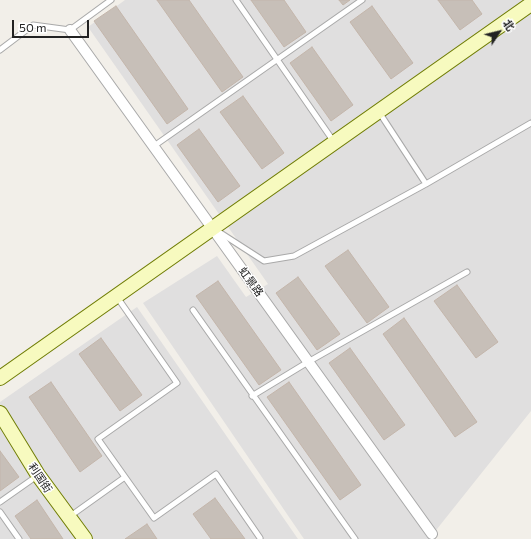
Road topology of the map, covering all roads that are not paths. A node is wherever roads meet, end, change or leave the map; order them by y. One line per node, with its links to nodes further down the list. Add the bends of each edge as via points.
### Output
1 (111, 0): 5 (lane)
2 (236, 0): 7 (lane)
3 (362, 0): 7 (lane)
4 (531, 4): 8 (street)
5 (70, 30): 6 (lane, via 33,24); 11 (street, 虹景路)
6 (0, 50)
7 (277, 60): 10 (lane); 11 (lane)
8 (379, 111): 10 (street); 12 (lane)
9 (531, 123): 12 (lane)
10 (334, 143): 13 (street)
11 (154, 146): 13 (street, 虹景路)
12 (426, 184): 13 (lane, via 294,256 264,261)
13 (213, 228): 15 (street); 17 (street, 虹景路)
14 (467, 272): 17 (lane)
15 (116, 296): 18 (street); 22 (lane, via 177,384 98,439)
16 (192, 310): 19 (lane)
17 (308, 362): 19 (lane); 26 (street, 虹景路)
18 (0, 378)
19 (252, 396): 30 (lane)
20 (0, 413): 21 (street, 利国街)
21 (38, 475): 23 (lane); 25 (street, 利国街)
22 (125, 476): 25 (lane); 27 (lane, via 154,518 216,474)
23 (0, 502)
24 (0, 512): 28 (lane)
25 (69, 517): 29 (street, 利国街)
26 (432, 534)
27 (260, 538)
28 (19, 539)
29 (85, 539)
30 (355, 539)

